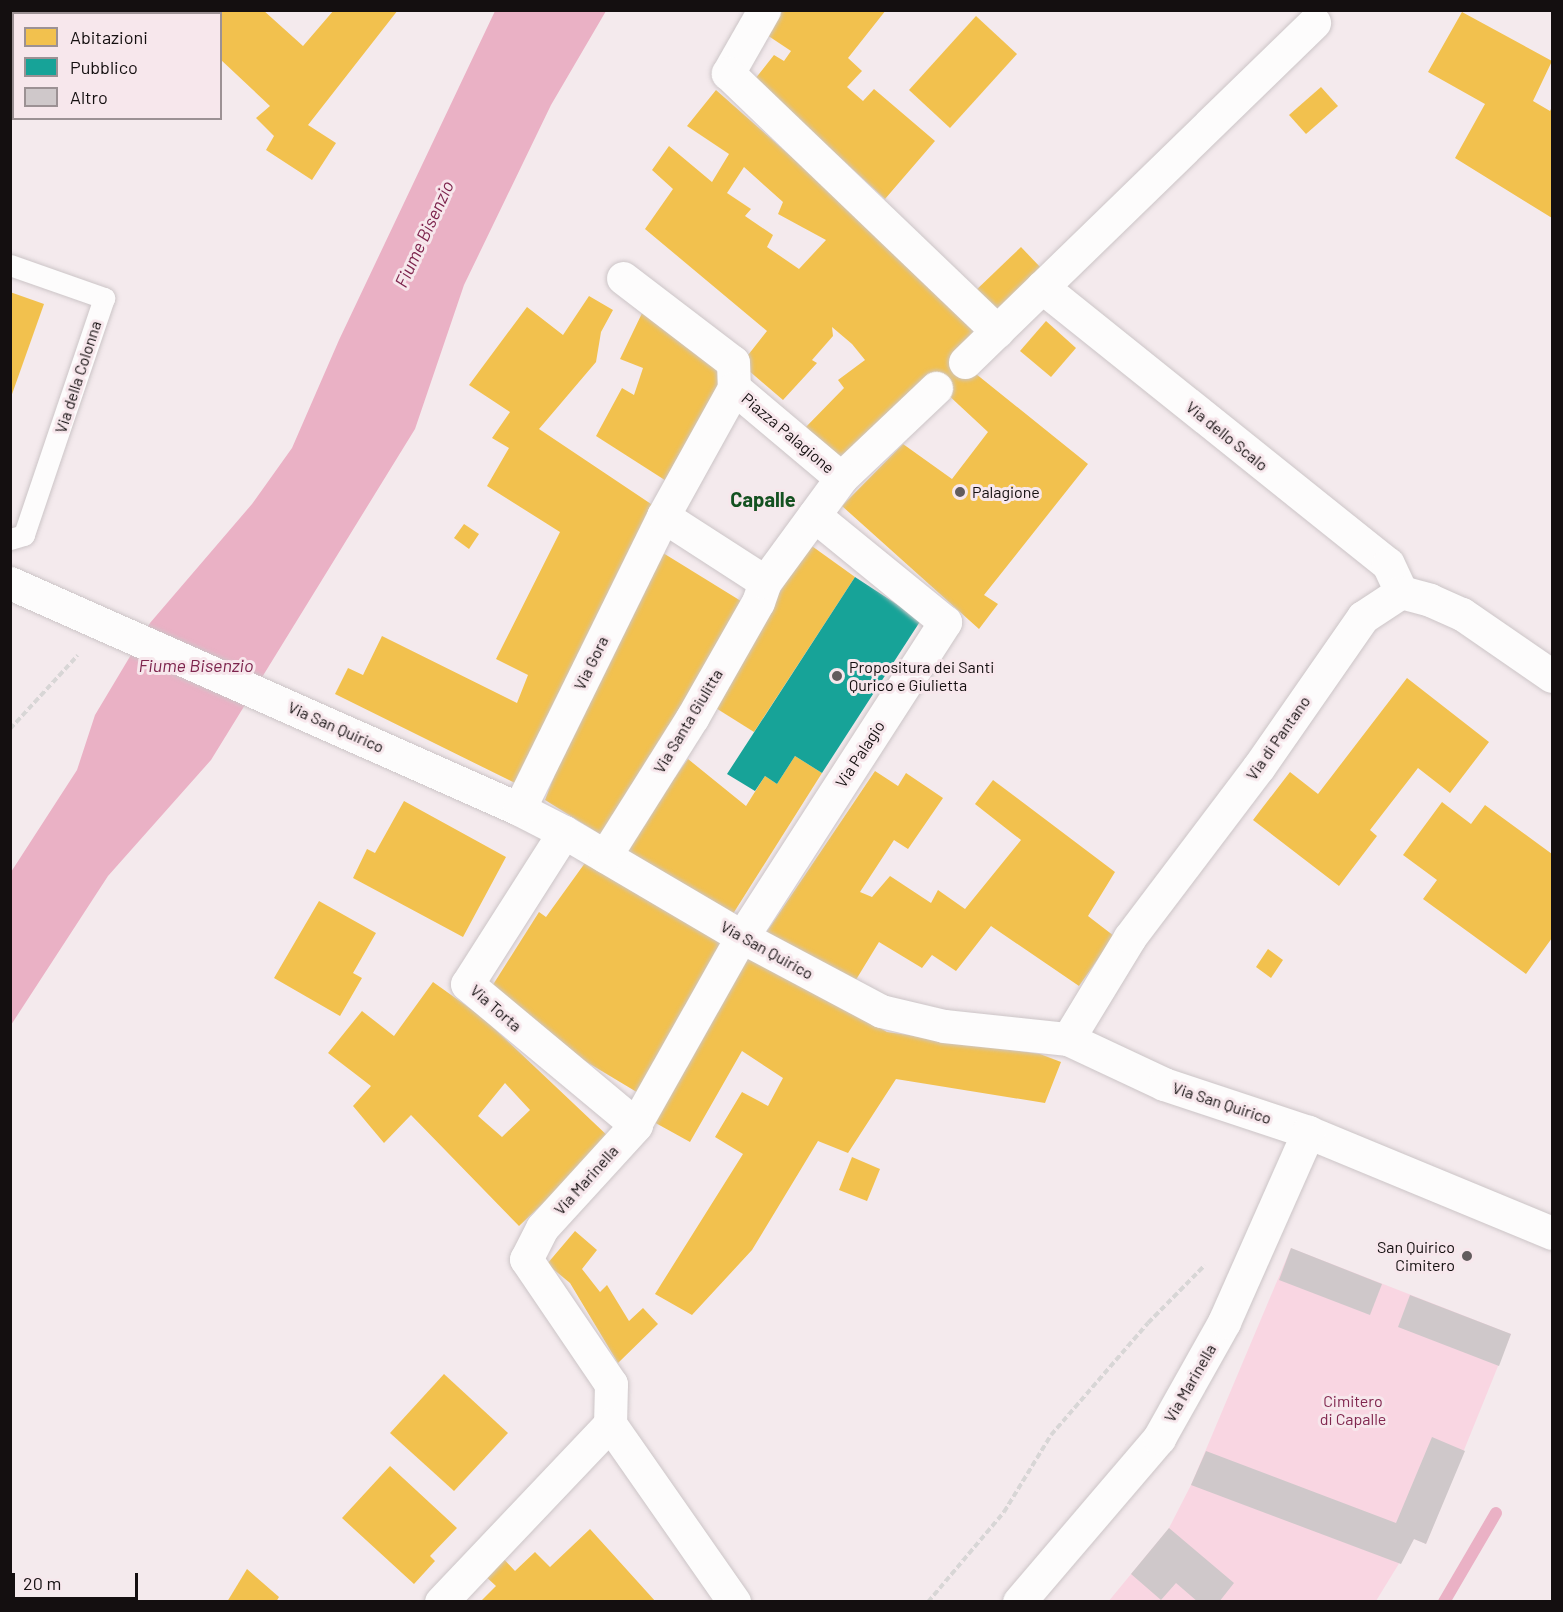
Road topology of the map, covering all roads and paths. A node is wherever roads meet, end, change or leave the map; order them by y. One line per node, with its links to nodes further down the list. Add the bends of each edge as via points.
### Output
1 (764, 10): 6 (street, via 728,73)
2 (1314, 23): 5 (street)
3 (10, 265): 13 (lane, Via della Colonna, via 104,298 24,535)
4 (623, 278): 8 (street, Piazza Palagione, via 733,362)
5 (1042, 287): 6 (street); 16 (street, Via dello Scalo, via 1388,564)
6 (997, 331): 7 (street)
7 (965, 362)
8 (734, 388): 10 (street, Piazza Palagione); 12 (street, Piazza Palagione)
9 (936, 388): 10 (street)
10 (842, 478): 11 (street, Piazza Palagione)
11 (814, 515): 14 (street, Piazza Palagione); 23 (street, Via Palagio, via 945,622)
12 (663, 516): 14 (street); 20 (street, Via Gora)
13 (10, 539)
14 (765, 582): 22 (street, Via Santa Giulitta, via 758,602 692,718)
15 (10, 583): 17 (street, Via San Quirico)
16 (1401, 592): 18 (street, via 1462,614); 24 (street, Via di Pantano, via 1363,617 1258,768 1130,937)
17 (105, 626): 19 (path); 20 (street, Via San Quirico)
18 (1552, 676)
19 (10, 729)
20 (519, 810): 21 (street, Via San Quirico)
21 (564, 832): 22 (street, Via San Quirico); 25 (street, Via Torta, via 467,984)
22 (605, 856): 23 (street, Via San Quirico)
23 (742, 938): 24 (street, Via San Quirico, via 882,1011 944,1026); 25 (street, Via Marinella)
24 (1068, 1039): 26 (street, Via San Quirico, via 1164,1084)
25 (636, 1125): 28 (street, Via Marinella, via 542,1228 526,1258 611,1384)
26 (1308, 1132): 27 (street, Via San Quirico); 31 (street, Via Marinella, via 1224,1322 1159,1438)
27 (1552, 1233)
28 (610, 1424): 29 (street); 30 (street)
29 (441, 1602)
30 (734, 1602)
31 (1019, 1602)

